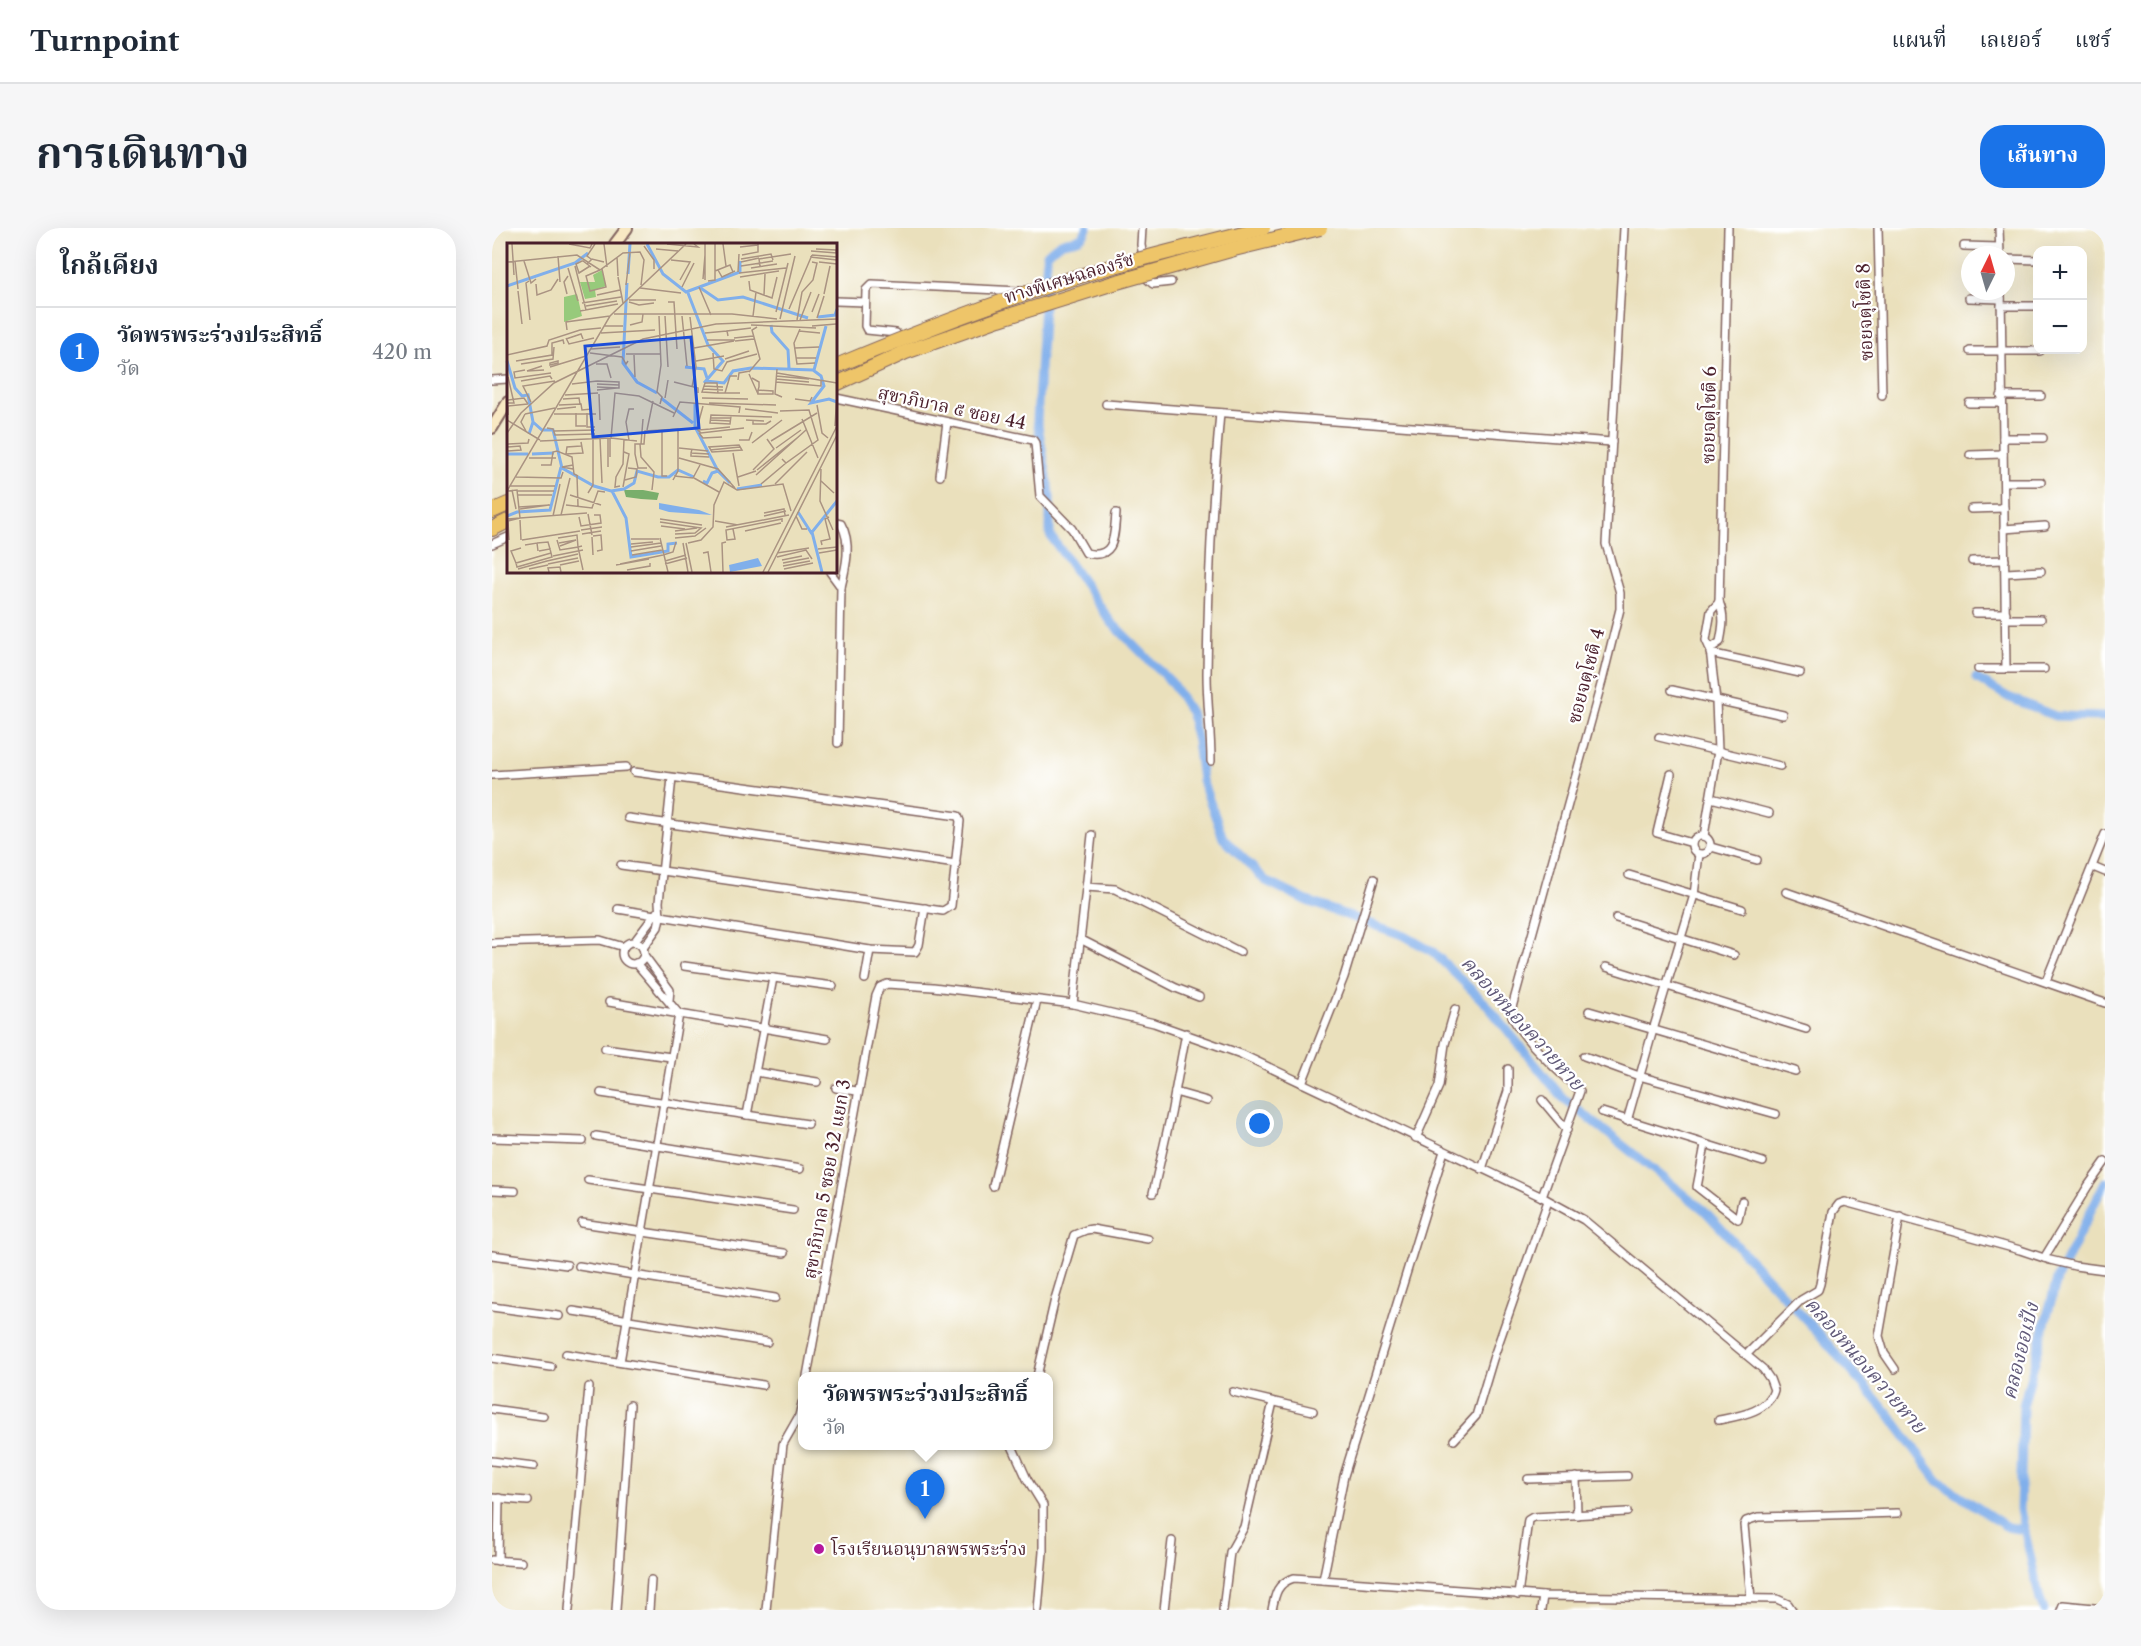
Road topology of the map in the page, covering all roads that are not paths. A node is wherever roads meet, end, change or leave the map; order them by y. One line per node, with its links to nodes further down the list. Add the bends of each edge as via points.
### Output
1 (627, 228): 9 (main road)
2 (1142, 228): 13 (street, via 1147,279 1153,284)
3 (1263, 228): 24 (highway, ทางพิเศษฉลองรัช, bridge, via 1105,269 899,339)
4 (1320, 228): 27 (highway, ทางพิเศษฉลองรัช, bridge, via 1223,252 999,319 906,352)
5 (1624, 228): 40 (street, ซอยจตุโชติ 4)
6 (1728, 228): 65 (street, ซอยจตุโชติ 6)
7 (1878, 228): 28 (street, ซอยจตุโชติ 8)
8 (1999, 228): 10 (street)
9 (616, 243)
10 (1999, 246)
11 (2015, 259): 12 (street)
12 (2033, 260)
13 (1171, 282)
14 (1020, 291): 18 (street, via 872,284 866,290)
15 (2001, 300): 22 (street)
16 (2010, 300): 19 (street)
17 (837, 301): 18 (street)
18 (865, 302): 20 (street, via 867,330)
19 (2033, 305)
20 (896, 333)
21 (1970, 351): 22 (street)
22 (2001, 351): 23 (street); 31 (street)
23 (2033, 351)
24 (837, 366)
25 (507, 379): 26 (street)
26 (492, 380)
27 (837, 384)
28 (1882, 395)
29 (2041, 396): 31 (street)
30 (837, 398): 36 (street, สุขาภิบาล ๕ ซอย 44)
31 (2001, 400): 33 (street); 38 (street)
32 (507, 404): 37 (main road)
33 (1969, 404)
34 (1106, 405): 35 (street)
35 (1220, 413): 40 (street); 80 (street, via 1209,587)
36 (947, 423): 43 (street); 50 (street, สุขาภิบาล ๕ ซอย 44, via 1033,440 1040,496 1072,529 1086,553 1104,554 1109,549)
37 (492, 428)
38 (2003, 438): 39 (street); 41 (street)
39 (2043, 438)
40 (1612, 442): 165 (street, ซอยจตุโชติ 4, via 1606,544 1620,593 1620,609 1511,1011 1514,1023 1580,1091)
41 (2003, 454): 42 (street); 44 (street)
42 (1970, 455)
43 (940, 476)
44 (2004, 482): 45 (street); 47 (street)
45 (2041, 482)
46 (507, 504): 49 (highway)
47 (2004, 508): 48 (street); 54 (street)
48 (1971, 509)
49 (492, 511)
50 (1116, 513)
51 (507, 522): 55 (highway)
52 (837, 523): 64 (street, via 846,532 847,561)
53 (2045, 526): 54 (street)
54 (2004, 529): 59 (street)
55 (492, 530): 56 (street)
56 (507, 536)
57 (507, 536): 58 (street)
58 (492, 544)
59 (2005, 560): 60 (street); 63 (street)
60 (1972, 561)
61 (2041, 571): 63 (street)
62 (831, 573): 64 (street)
63 (2006, 573): 67 (street)
64 (841, 587): 78 (street)
65 (1719, 602): 69 (street, via 1711,611 1706,640); 69 (street, via 1724,613 1720,642)
66 (1975, 613): 67 (street)
67 (2006, 616): 68 (street); 70 (street)
68 (2041, 619)
69 (1710, 651): 73 (street); 75 (street)
70 (2006, 668): 71 (street); 72 (street)
71 (1978, 669)
72 (2044, 669)
73 (1800, 673)
74 (1672, 690): 75 (street)
75 (1716, 701): 76 (street); 79 (street)
76 (1783, 716)
77 (1659, 737): 79 (street)
78 (838, 743)
79 (1718, 752): 81 (street); 87 (street)
80 (1211, 761)
81 (1780, 766)
82 (626, 767): 85 (street)
83 (634, 772): 86 (street)
84 (1671, 774): 94 (street, via 1657,833)
85 (492, 775)
86 (672, 778): 90 (street); 98 (street, via 953,814 960,822)
87 (1711, 798): 88 (street); 93 (street)
88 (1768, 813)
89 (628, 818): 90 (street)
90 (667, 823): 98 (street); 101 (street)
91 (2105, 834): 100 (street)
92 (1092, 835): 105 (street)
93 (1704, 836): 94 (street, via 1696,837); 95 (street, via 1710,840)
94 (1692, 843): 96 (street)
95 (1710, 847): 96 (street); 97 (street)
96 (1699, 854): 107 (street)
97 (1757, 860)
98 (956, 864): 108 (street, via 951,906 943,911)
99 (621, 865): 101 (street)
100 (2093, 867): 102 (street); 127 (street)
101 (662, 871): 108 (street); 111 (street)
102 (2105, 872)
103 (1629, 875): 107 (street)
104 (1374, 879): 152 (street, via 1344,977)
105 (1086, 887): 114 (street); 120 (street, via 1115,889)
106 (1786, 892): 127 (street)
107 (1694, 895): 110 (street); 113 (street)
108 (925, 908): 118 (street, via 915,952)
109 (618, 909): 111 (street)
110 (1742, 909)
111 (657, 916): 115 (street); 118 (street); 119 (street, via 658,927)
112 (1616, 918): 113 (street)
113 (1682, 938): 121 (street); 129 (street)
114 (1080, 939): 130 (street); 135 (street)
115 (634, 942): 117 (street); 119 (street)
116 (492, 943): 117 (street, via 600,940)
117 (624, 946): 122 (street, via 623,958)
118 (870, 950): 126 (street)
119 (644, 951): 122 (street); 131 (street, via 669,990)
120 (1240, 952)
121 (1734, 955)
122 (636, 963): 131 (street)
123 (684, 966): 125 (street)
124 (1606, 967): 129 (street)
125 (773, 978): 128 (street); 139 (street)
126 (866, 978)
127 (2046, 981): 134 (street)
128 (833, 986)
129 (1667, 986): 140 (street); 141 (street)
130 (1199, 998)
131 (669, 1000): 138 (street)
132 (1037, 1000): 135 (street); 154 (street, สุขาภิบาล 5 ซอย 32 แยก 3, via 933,987 880,987); 178 (street)
133 (609, 1002): 138 (street)
134 (2105, 1003)
135 (1074, 1004): 142 (street)
136 (1455, 1009): 168 (street, via 1439,1086)
137 (1589, 1011): 140 (street)
138 (679, 1014): 139 (street); 146 (street)
139 (764, 1028): 143 (street); 149 (street)
140 (1653, 1029): 148 (street); 150 (street)
141 (1806, 1029)
142 (1186, 1033): 152 (street); 155 (street)
143 (827, 1039)
144 (604, 1048): 146 (street)
145 (1584, 1056): 150 (street)
146 (672, 1057): 159 (street)
147 (1508, 1070): 176 (street, via 1508,1092)
148 (1795, 1071)
149 (755, 1072): 151 (street); 162 (street)
150 (1639, 1076): 161 (street); 163 (street)
151 (817, 1082)
152 (1302, 1083): 168 (street)
153 (836, 1088): 154 (street)
154 (858, 1091): 209 (street, สุขาภิบาล 5 ซอย 32 แยก 3)
155 (1175, 1092): 158 (street); 182 (street)
156 (601, 1093): 159 (street)
157 (1542, 1100): 165 (street)
158 (1207, 1101)
159 (664, 1103): 162 (street); 171 (street)
160 (1602, 1112): 163 (street)
161 (1776, 1114)
162 (747, 1115): 164 (street)
163 (1627, 1120): 170 (street)
164 (808, 1124)
165 (1567, 1130): 183 (street)
166 (596, 1136): 171 (street)
167 (492, 1138): 169 (street)
168 (1416, 1138): 172 (street)
169 (583, 1141)
170 (1705, 1145): 173 (street); 184 (street, via 1697,1187 1738,1219)
171 (656, 1147): 175 (street); 180 (street)
172 (1444, 1151): 176 (street); 237 (street, via 1344,1476)
173 (1762, 1162)
174 (2105, 1162): 192 (street)
175 (800, 1169)
176 (1482, 1169): 183 (street)
177 (588, 1180): 180 (street)
178 (993, 1186)
179 (492, 1190): 181 (street)
180 (649, 1190): 185 (street); 188 (street)
181 (515, 1191)
182 (1153, 1193)
183 (1545, 1199): 204 (street, via 1593,1226); 221 (street, via 1476,1416)
184 (1742, 1201)
185 (793, 1210)
186 (1900, 1216): 192 (street); 204 (street, via 1853,1203 1839,1204 1833,1212 1818,1290 1802,1300); 208 (street, via 1879,1336)
187 (582, 1223): 188 (street)
188 (641, 1233): 190 (street); 196 (street)
189 (1148, 1239): 210 (street, via 1092,1229 1074,1235)
190 (784, 1253)
191 (492, 1255): 193 (street)
192 (2047, 1259): 195 (street)
193 (567, 1265)
194 (579, 1266): 196 (street)
195 (2105, 1270)
196 (634, 1275): 197 (street); 201 (street)
197 (775, 1298)
198 (492, 1307): 200 (street)
199 (573, 1311): 201 (street)
200 (559, 1316)
201 (626, 1319): 202 (street); 206 (street)
202 (767, 1342)
203 (566, 1354): 206 (street)
204 (1747, 1354): 220 (street, via 1770,1379 1772,1396 1755,1410)
205 (492, 1358): 207 (street)
206 (620, 1362): 211 (street)
207 (551, 1367)
208 (1895, 1369)
209 (808, 1372)
210 (1038, 1372)
211 (763, 1385)
212 (589, 1387): 242 (street)
213 (1233, 1392): 214 (street)
214 (1273, 1402): 217 (street); 248 (street, via 1244,1527 1230,1552)
215 (630, 1405): 243 (street)
216 (492, 1409): 218 (street)
217 (1313, 1411)
218 (543, 1416)
219 (798, 1419): 245 (street, via 783,1447)
220 (1719, 1420)
221 (1454, 1440)
222 (1014, 1450): 246 (street, via 1043,1506)
223 (492, 1461): 224 (street)
224 (534, 1466)
225 (1627, 1476): 226 (street)
226 (1576, 1477): 227 (street); 232 (street)
227 (1528, 1479)
228 (496, 1498): 229 (street); 234 (street)
229 (528, 1501)
230 (1627, 1512): 232 (street)
231 (1898, 1513): 240 (street, via 1758,1517 1746,1521)
232 (1577, 1515): 238 (street, via 1528,1520)
233 (1172, 1541): 247 (street)
234 (495, 1560): 235 (street)
235 (521, 1562)
236 (651, 1580): 244 (street)
237 (1323, 1580): 238 (street); 249 (street, via 1285,1580 1277,1589)
238 (1518, 1595): 239 (street)
239 (1543, 1596): 240 (street); 250 (street)
240 (1751, 1598): 251 (street, via 1784,1601)
241 (2105, 1607): 252 (street, via 2063,1605)
242 (569, 1610)
243 (616, 1610)
244 (649, 1610)
245 (766, 1610)
246 (1038, 1610)
247 (1164, 1610)
248 (1223, 1610)
249 (1272, 1610)
250 (1541, 1610)
251 (1792, 1610)
252 (2061, 1610)

